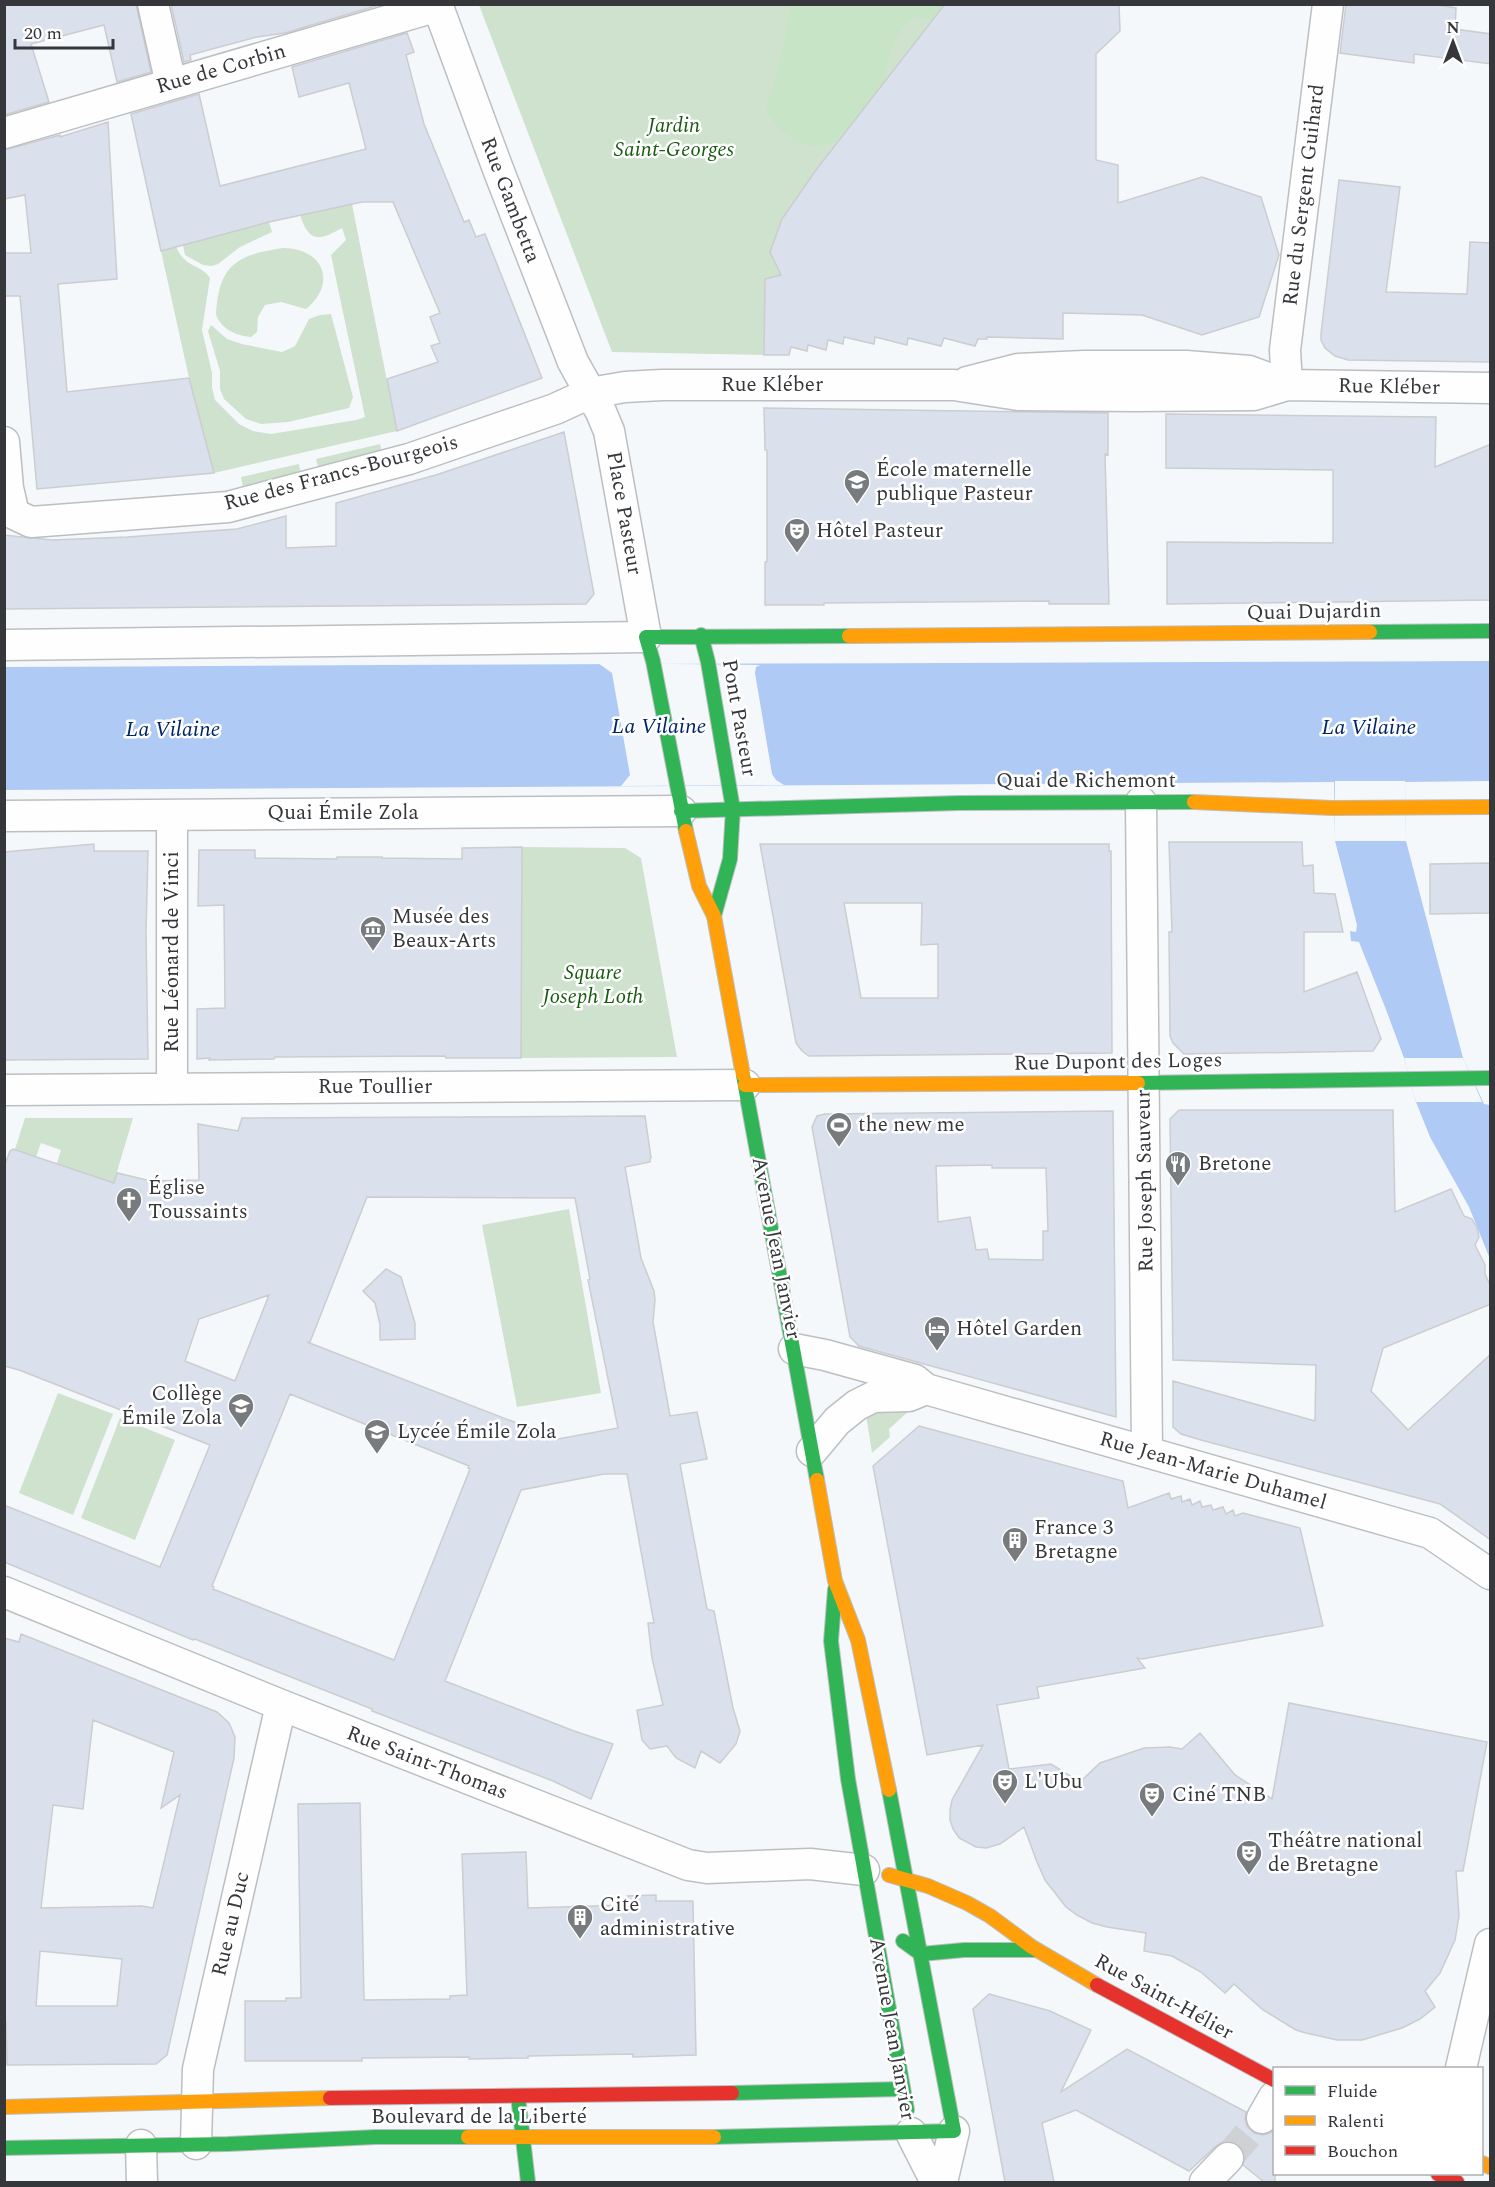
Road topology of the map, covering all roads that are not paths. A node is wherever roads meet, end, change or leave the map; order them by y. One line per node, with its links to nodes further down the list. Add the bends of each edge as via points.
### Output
1 (153, 4): 4 (street)
2 (1328, 4): 6 (street, Rue du Sergent Guihard, via 1285,350)
3 (437, 5): 4 (street, Rue de Corbin); 8 (street, Rue Gambetta, via 573,362)
4 (171, 84): 5 (street, Rue de Corbin)
5 (4, 133)
6 (1287, 386): 7 (street, Rue Kléber); 8 (street, Rue Kléber, via 1249,371 1095,366 1018,369 954,385 662,385)
7 (1491, 388)
8 (590, 393): 9 (street, Rue des Francs-Bourgeois, via 555,409 409,459 228,507 31,522 14,514); 13 (street, Place Pasteur, via 609,431)
9 (4, 442)
10 (1491, 631): 11 (main road, Quai Dujardin)
11 (701, 635): 13 (main road, Quai Dujardin); 17 (main road, Pont Pasteur)
12 (4, 645): 13 (street)
13 (649, 649): 14 (main road)
14 (679, 799): 17 (main road, Quai de Richemont); 18 (street, Quai Émile Zola); 20 (main road, Avenue Jean Janvier, via 699,886)
15 (1141, 802): 16 (main road, Quai de Richemont, via 1332,808); 17 (main road, Quai de Richemont); 22 (street, Rue Joseph Sauveur)
16 (1491, 807)
17 (733, 809): 20 (main road, Avenue Jean Janvier, via 730,859)
18 (172, 815): 19 (street, Quai Émile Zola); 24 (street, Rue Léonard de Vinci)
19 (4, 816)
20 (714, 916): 23 (main road, Avenue Jean Janvier)
21 (1491, 1078): 22 (main road, Rue Dupont des Loges)
22 (1144, 1083): 23 (main road, Rue Dupont des Loges); 29 (street, Rue Joseph Sauveur)
23 (745, 1084): 24 (street, Rue Toullier); 26 (main road, Avenue Jean Janvier)
24 (172, 1089): 25 (street, Rue Toullier)
25 (4, 1090)
26 (794, 1349): 27 (street, Rue Jean-Marie Duhamel, via 915,1380); 28 (main road, Avenue Jean Janvier)
27 (926, 1389): 28 (street, via 909,1396 873,1397 857,1405 837,1421); 29 (street, Rue Jean-Marie Duhamel)
28 (812, 1451): 31 (main road, Avenue Jean Janvier)
29 (1147, 1452): 30 (street, Rue Jean-Marie Duhamel, via 1431,1533)
30 (1491, 1574)
31 (836, 1581): 34 (main road, Avenue Jean Janvier, via 831,1641); 35 (main road, Avenue Jean Janvier, via 858,1640)
32 (4, 1592): 33 (street, Rue Saint-Thomas)
33 (281, 1705): 34 (street, Rue Saint-Thomas, via 688,1865 707,1868 810,1864); 44 (street, Rue au Duc, via 198,2069)
34 (864, 1870): 35 (main road); 36 (main road, Avenue Jean Janvier)
35 (907, 1879): 38 (main road, Rue Saint-Hélier, via 988,1914); 39 (main road, Avenue Jean Janvier)
36 (871, 1915): 39 (main road); 42 (main road, Avenue Jean Janvier)
37 (1491, 1944): 40 (street)
38 (1035, 1950): 39 (main road, Rue Saint-Hélier); 41 (main road, Rue Saint-Hélier, via 1156,2019)
39 (921, 1954): 46 (main road, Avenue Jean Janvier)
40 (1461, 2067)
41 (1273, 2079)
42 (903, 2089): 43 (main road, Boulevard de la Liberté); 47 (main road, Avenue Jean Janvier)
43 (518, 2096): 44 (main road, Boulevard de la Liberté); 48 (main road)
44 (199, 2100): 45 (main road, Boulevard de la Liberté); 49 (street, Rue au Duc)
45 (4, 2106)
46 (954, 2131): 47 (main road, Boulevard de la Liberté); 56 (street, Avenue Jean Janvier)
47 (911, 2133): 48 (main road, Boulevard de la Liberté); 55 (street, Avenue Jean Janvier)
48 (522, 2138): 49 (main road, Boulevard de la Liberté, via 376,2137); 54 (main road)
49 (196, 2144): 50 (main road, Boulevard de la Liberté)
50 (141, 2145): 51 (main road, Boulevard de la Liberté); 53 (street)
51 (4, 2148)
52 (1228, 2158): 57 (street)
53 (142, 2182)
54 (528, 2182)
55 (936, 2182)
56 (942, 2182)
57 (1205, 2182)

